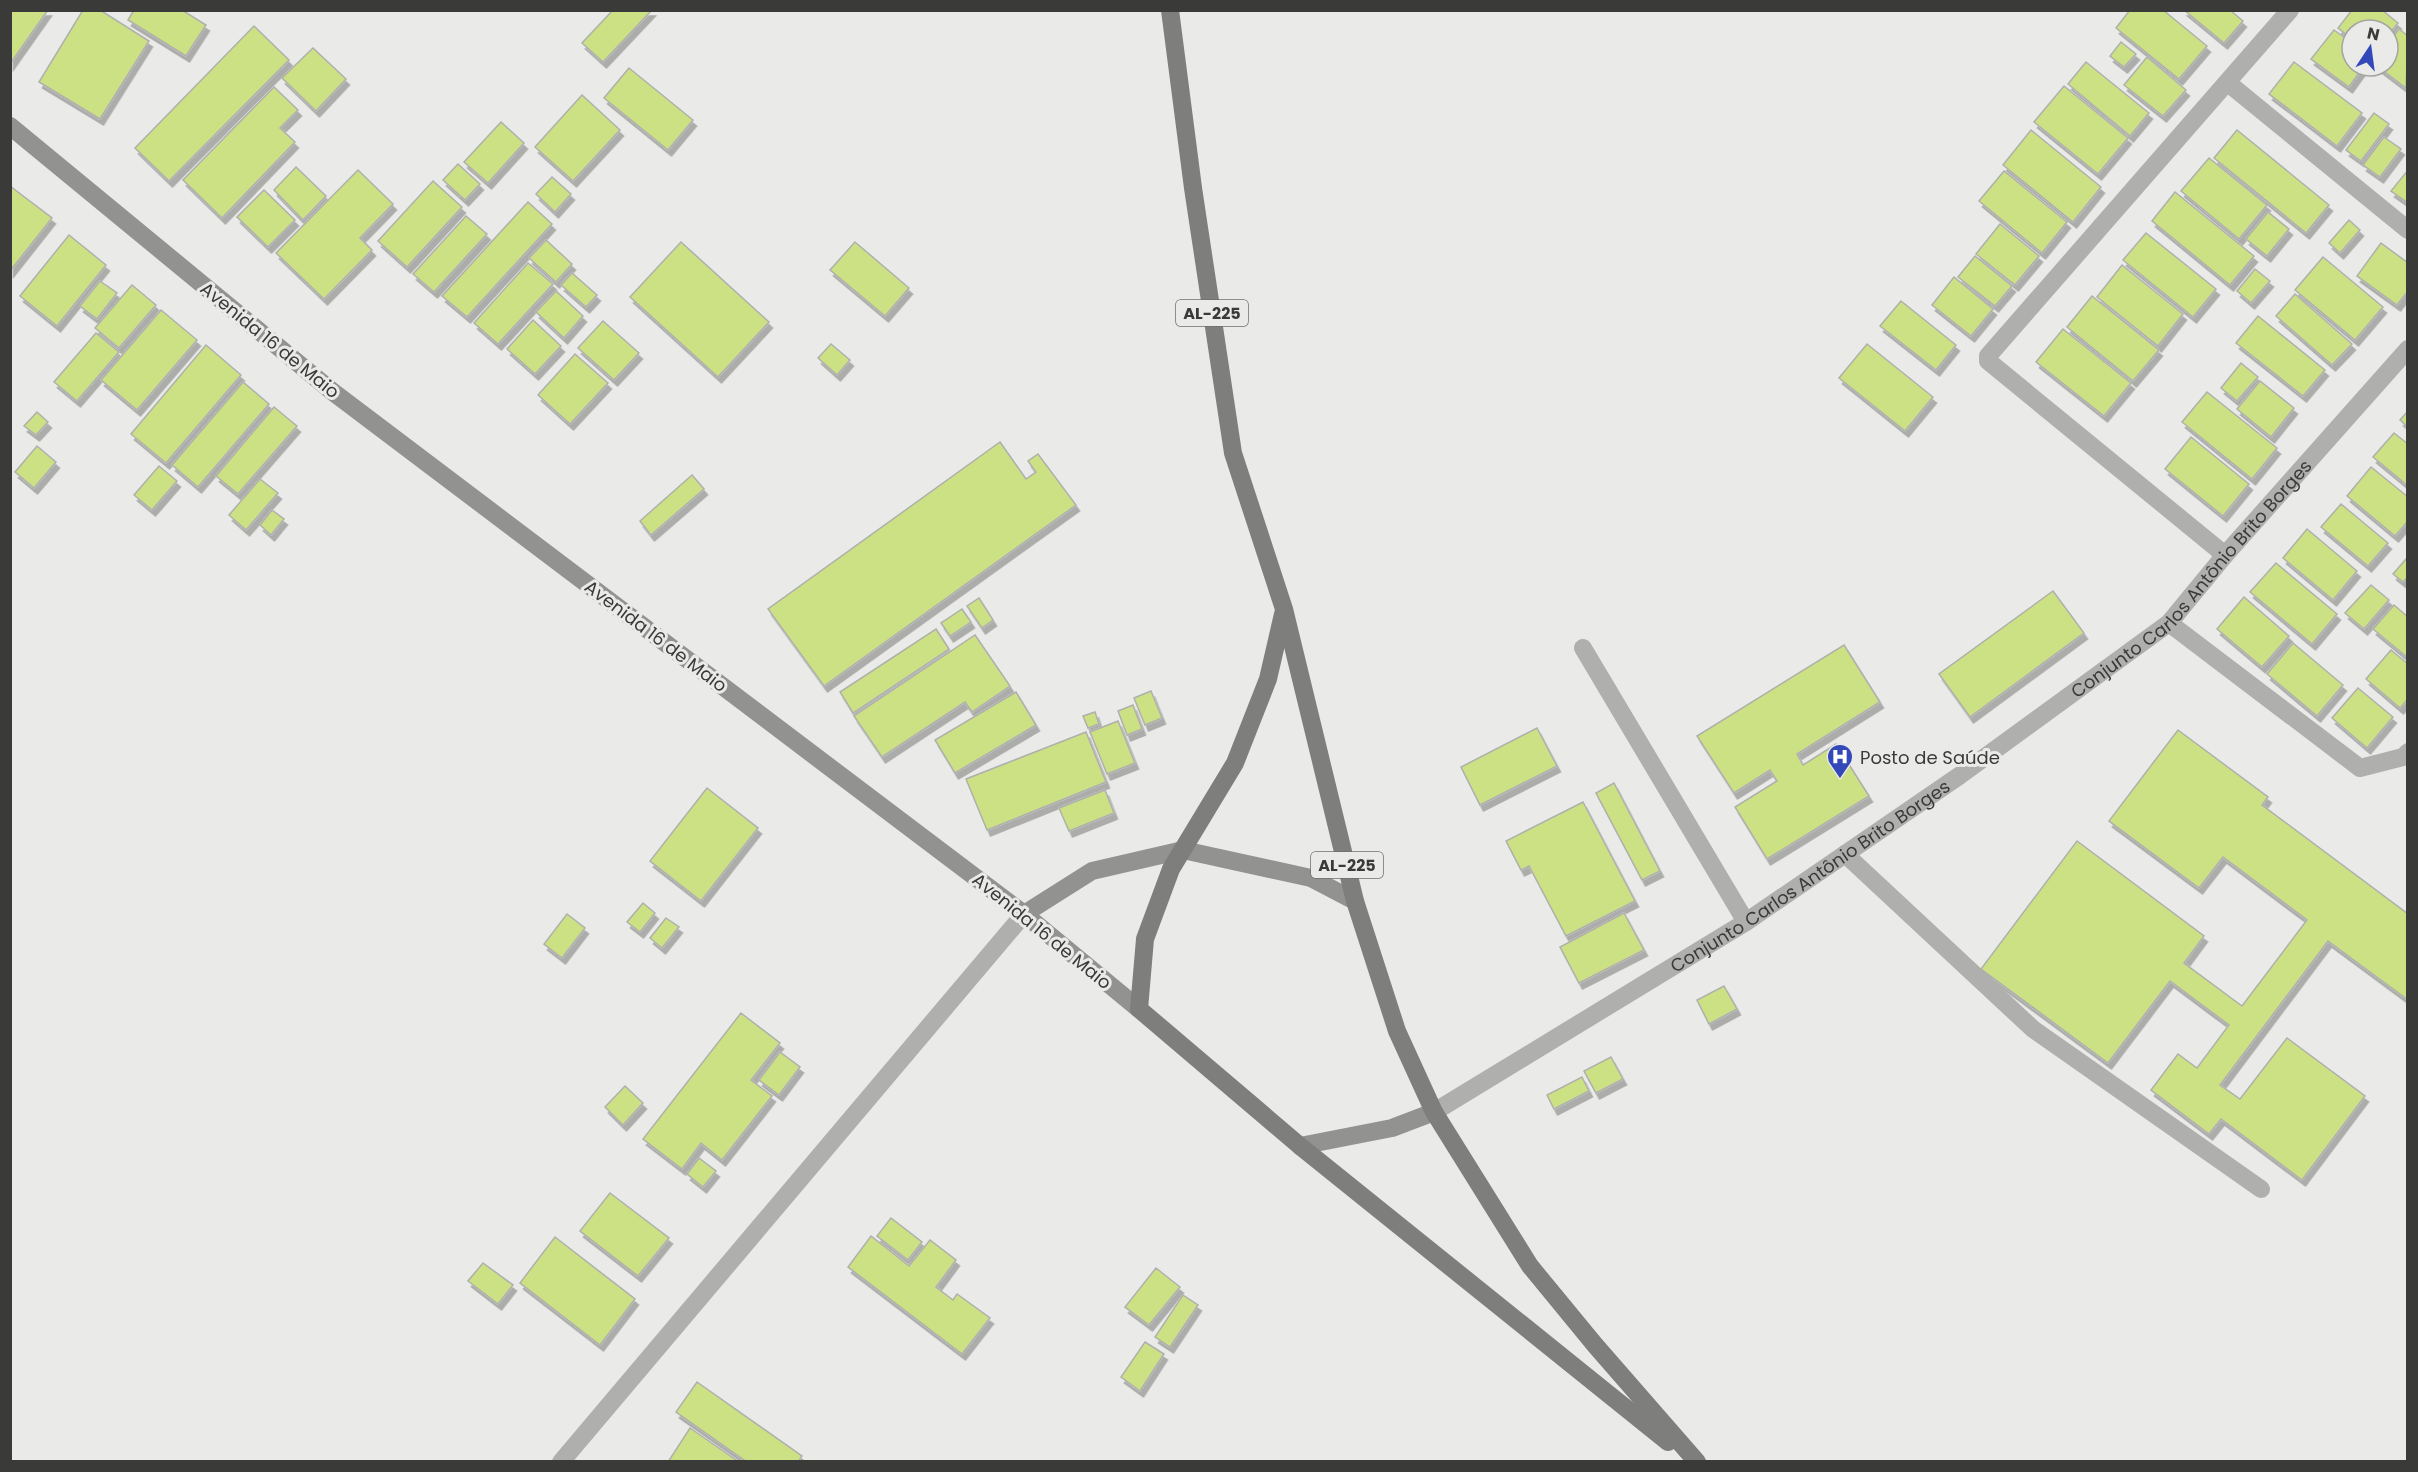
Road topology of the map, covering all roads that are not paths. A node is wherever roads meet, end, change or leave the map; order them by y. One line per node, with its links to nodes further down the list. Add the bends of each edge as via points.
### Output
1 (1170, 10): 8 (main road, AL-225, via 1233,453)
2 (2290, 10): 3 (street)
3 (2228, 83): 5 (street); 7 (street, via 1988,356 1988,362)
4 (10, 126): 15 (street, Avenida 16 de Maio, via 333,392)
5 (2408, 230)
6 (2408, 349): 7 (street, Conjunto Carlos Antônio Brito Borges)
7 (2225, 555): 9 (street, Conjunto Carlos Antônio Brito Borges)
8 (1284, 609): 12 (main road, via 1268,679 1235,763); 14 (main road, AL-225)
9 (2169, 623): 11 (street, via 2360,768 2403,757); 13 (street, Conjunto Carlos Antônio Brito Borges)
10 (1583, 648): 16 (street)
11 (2408, 752)
12 (1184, 850): 14 (street, via 1311,878); 15 (street, via 1092,871); 17 (main road, via 1171,869 1146,939)
13 (1845, 854): 16 (street, Conjunto Carlos Antônio Brito Borges); 20 (street, via 2032,1029)
14 (1355, 901): 18 (main road, AL-225, via 1397,1031)
15 (1024, 914): 17 (street, Avenida 16 de Maio); 21 (street)
16 (1746, 922): 18 (street, Conjunto Carlos Antônio Brito Borges)
17 (1139, 1009): 19 (main road, Avenida 16 de Maio)
18 (1434, 1112): 19 (street, via 1392,1128); 22 (main road, AL-225, via 1530,1266)
19 (1300, 1146): 22 (main road, AL-225)
20 (2261, 1189)
21 (561, 1461)
22 (1695, 1461)

